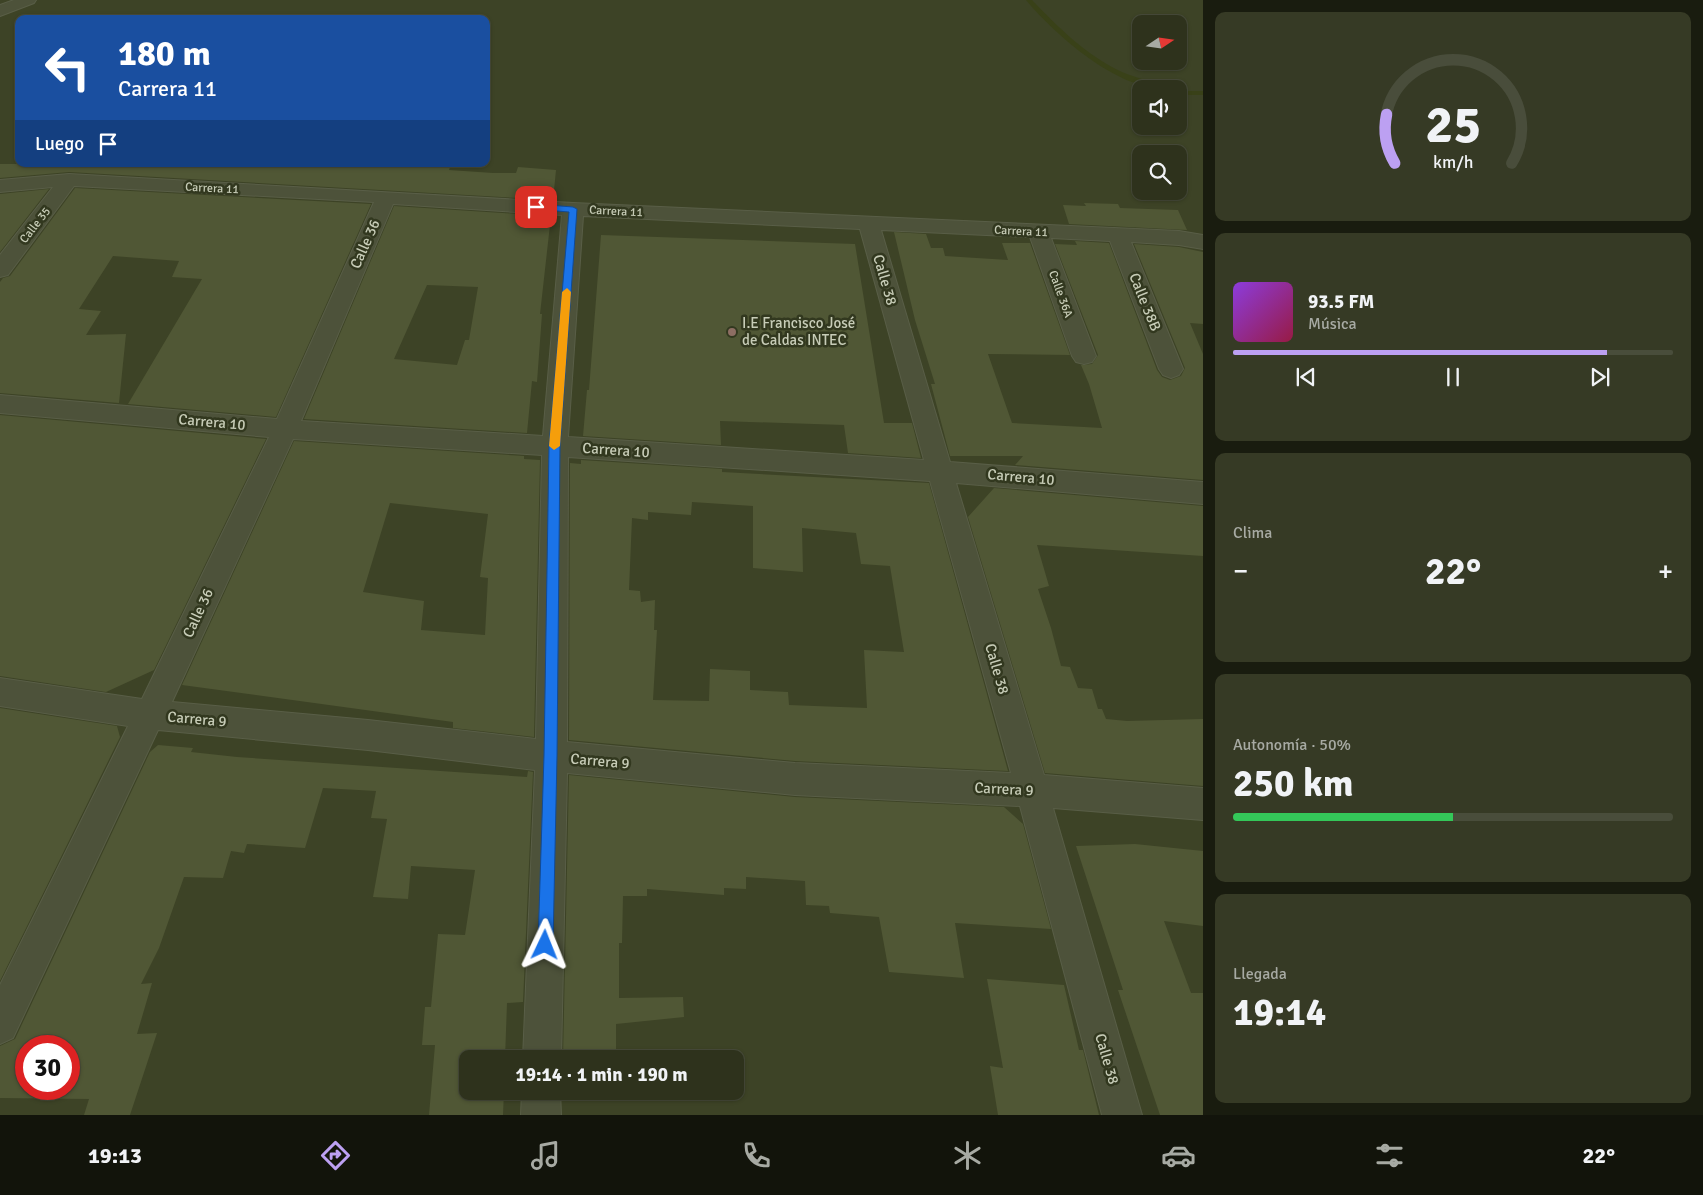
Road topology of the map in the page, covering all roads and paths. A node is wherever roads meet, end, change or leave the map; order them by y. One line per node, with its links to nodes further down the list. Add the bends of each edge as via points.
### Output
1 (28, 0): 2 (street)
2 (0, 11)
3 (69, 180): 4 (street, Carrera 11); 5 (street, Carrera 11); 11 (street, Calle 35)
4 (0, 186)
5 (386, 197): 6 (street, Carrera 11); 15 (street, Calle 36)
6 (573, 209): 7 (street, Carrera 11); 16 (street)
7 (869, 224): 8 (street, Carrera 11); 17 (street, Calle 38)
8 (1038, 232): 9 (street, Carrera 11); 12 (street, Calle 36A)
9 (1118, 236): 10 (street, Carrera 11); 13 (street, Calle 38B)
10 (1203, 242)
11 (0, 270)
12 (1084, 356)
13 (1171, 369)
14 (0, 404): 15 (street, Carrera 10)
15 (285, 429): 16 (street, Carrera 10); 20 (street, Calle 36)
16 (554, 446): 17 (street, Carrera 10); 21 (street)
17 (940, 471): 18 (street, Carrera 10); 22 (street, Calle 38)
18 (1203, 493)
19 (0, 692): 20 (street, Carrera 9)
20 (150, 715): 21 (street, Carrera 9); 24 (street, Calle 36)
21 (550, 756): 22 (street, Carrera 9, via 795,778); 25 (street)
22 (1032, 790): 23 (street, Carrera 9); 28 (street, Calle 38)
23 (1203, 804)
24 (0, 1025)
25 (542, 1050)
26 (541, 1100): 27 (street)
27 (541, 1115)
28 (1122, 1115)

